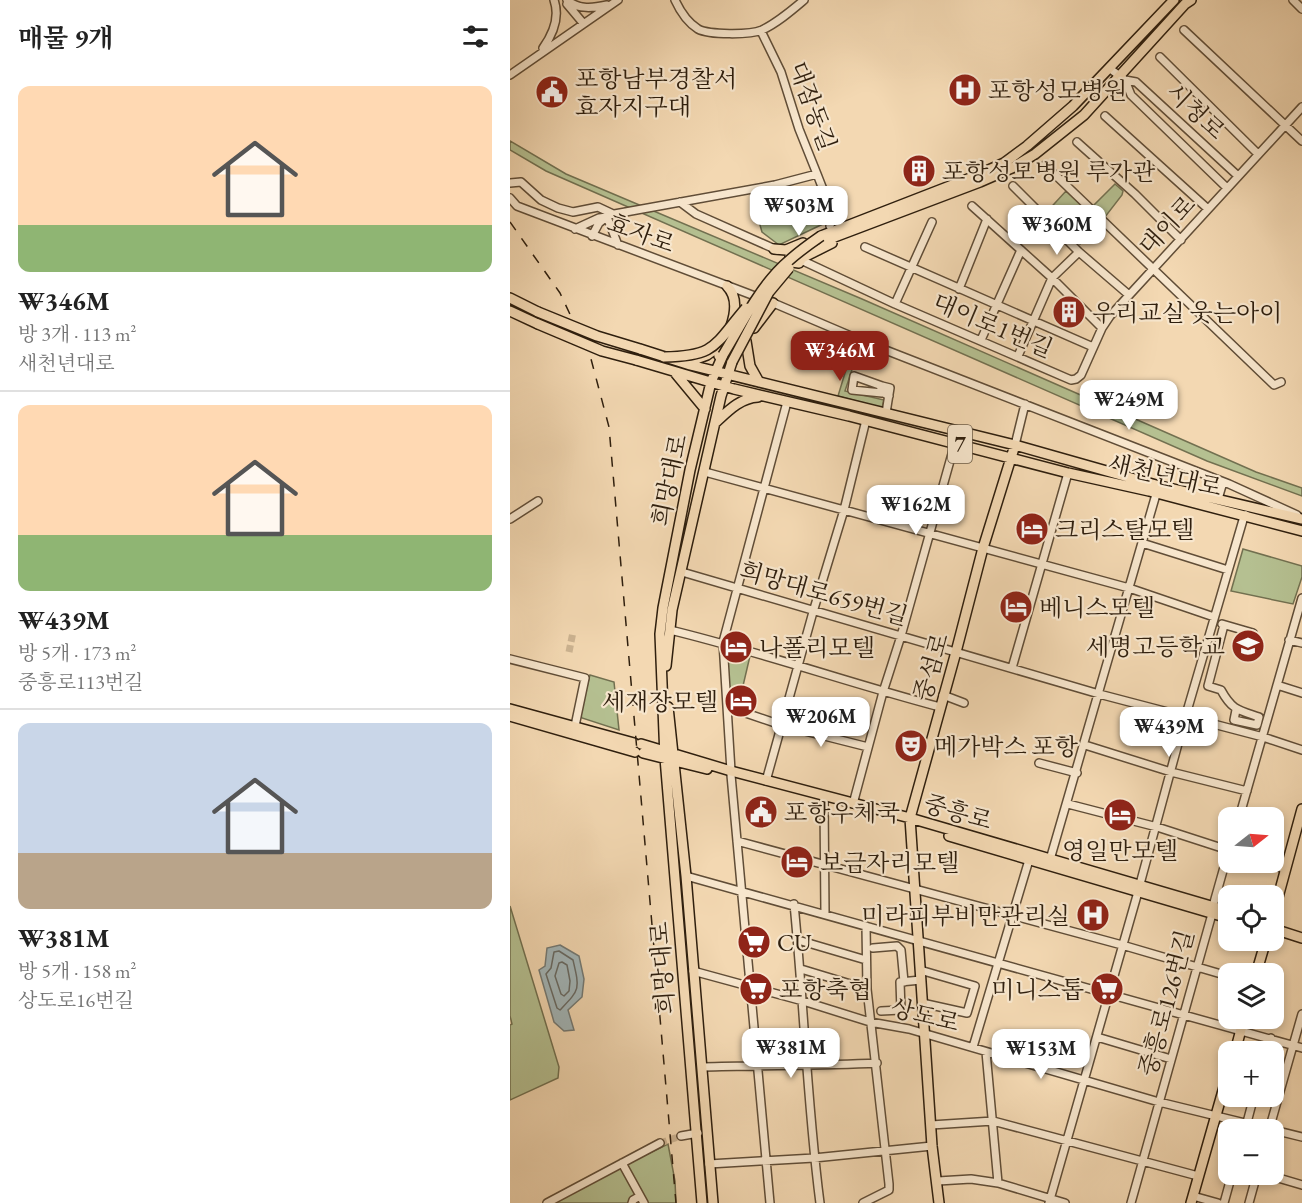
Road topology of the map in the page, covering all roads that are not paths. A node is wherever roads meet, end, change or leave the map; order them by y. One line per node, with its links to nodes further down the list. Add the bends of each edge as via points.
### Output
1 (554, 0): 14 (street, via 556,21)
2 (566, 0): 9 (street, via 585,8); 11 (street)
3 (618, 0): 9 (street)
4 (675, 0): 13 (street, via 682,15 699,30 732,34)
5 (804, 0): 13 (street)
6 (1174, 0): 16 (main road, 희망대로)
7 (1191, 0): 18 (main road, 희망대로)
8 (1293, 0): 10 (street)
9 (610, 5): 11 (street)
10 (1302, 9)
11 (583, 23): 14 (street)
12 (1184, 30): 21 (street)
13 (761, 31): 26 (street, 대잠동길, via 781,72)
14 (539, 53): 17 (street)
15 (1160, 57): 24 (street)
16 (1109, 68): 18 (street, 시청로); 29 (main road, 희망대로, via 1073,106 1026,146)
17 (510, 75)
18 (1122, 78): 27 (street, 시청로, via 1136,82); 29 (main road, 희망대로, via 1035,154 1012,168); 31 (street, 시청로, via 1131,95)
19 (1302, 107): 21 (street, 대이로)
20 (1105, 116): 36 (street)
21 (1285, 124): 22 (street); 24 (street, 대이로)
22 (1302, 141)
23 (1077, 142): 44 (street)
24 (1258, 154): 27 (street, 대이로)
25 (1045, 165): 52 (street)
26 (817, 174): 33 (street, 대잠동길); 39 (street)
27 (1238, 176): 31 (street, 대이로)
28 (510, 183): 37 (street, via 521,182 541,201 558,208 573,212 598,207)
29 (964, 184): 39 (main road, via 951,181); 43 (main road, 희망대로); 50 (main road, via 960,195)
30 (1013, 186): 49 (street)
31 (1227, 188): 36 (street, 대이로)
32 (510, 198): 34 (street, 효자로)
33 (680, 202): 37 (street, 대잠동길); 47 (street, 대이로1번길, via 696,214)
34 (513, 205): 41 (street, 효자로)
35 (972, 206): 38 (street)
36 (1208, 209): 44 (street, 대이로)
37 (610, 216): 41 (street); 42 (street); 45 (street)
38 (987, 219): 48 (street); 55 (street)
39 (834, 221): 50 (main road)
40 (932, 222): 51 (street, 대이로1번길)
41 (575, 229): 42 (street, 효자로)
42 (592, 236): 45 (street, 효자로)
43 (823, 239): 57 (main road, 희망대로, bridge, via 790,259); 73 (main road, 희망대로, bridge, via 783,273 769,292)
44 (1181, 240): 52 (street, 대이로)
45 (618, 245): 54 (street, 효자로)
46 (865, 247): 51 (street)
47 (774, 249): 50 (street, 대이로1번길); 50 (main road)
48 (1021, 250): 53 (street); 61 (street)
49 (1079, 252): 53 (street); 56 (street)
50 (799, 254): 60 (street, 대이로1번길)
51 (912, 267): 55 (street); 60 (street, 대이로1번길)
52 (1153, 268): 56 (street, 대이로); 78 (street, via 1274,384)
53 (1052, 278): 63 (street); 64 (street)
54 (728, 286): 57 (street, 효자로); 67 (main road, via 736,304)
55 (959, 289): 61 (street)
56 (1129, 295): 64 (street, 대이로)
57 (761, 296): 59 (street); 70 (main road, bridge, via 708,350 693,356); 72 (main road, 희망대로, bridge)
58 (510, 298): 70 (main road, 새천년대로 / 7, bridge, via 597,336)
59 (773, 303): 66 (main road); 83 (street)
60 (895, 304): 65 (street, 대이로1번길)
61 (997, 305): 63 (street); 65 (street)
62 (510, 311): 74 (main road, 새천년대로 / 7, bridge, via 602,351)
63 (1034, 322): 68 (street); 69 (street)
64 (1102, 328): 68 (street, 대이로)
65 (981, 340): 69 (street, 대이로1번길)
66 (746, 341): 73 (main road, via 736,364); 77 (main road, via 750,366)
67 (725, 342): 71 (main road, via 707,355); 72 (main road)
68 (1093, 347): 75 (street, 대이로)
69 (1018, 356): 75 (street, 대이로1번길)
70 (664, 357): 71 (main road, 새천년대로 / 7)
71 (683, 363): 72 (main road, 새천년대로 / 7)
72 (716, 369): 73 (main road, 새천년대로 / 7); 76 (main road, 희망대로)
73 (729, 369): 77 (main road, 새천년대로 / 7); 79 (main road, 희망대로)
74 (674, 372): 76 (main road, 새천년대로 / 7); 84 (main road)
75 (1076, 379)
76 (711, 382): 79 (main road, 새천년대로 / 7); 84 (main road, 희망대로)
77 (759, 382): 85 (main road, 새천년대로 / 7)
78 (1281, 382)
79 (724, 386): 81 (main road, 새천년대로 / 7); 87 (main road, 희망대로)
80 (884, 392): 85 (street)
81 (763, 396): 82 (main road, 새천년대로 / 7); 87 (main road, via 741,402)
82 (788, 402): 86 (main road, 새천년대로 / 7); 94 (street)
83 (1025, 404): 89 (street); 93 (street, 새천년대로)
84 (705, 409): 148 (main road, 희망대로, via 663,608 660,657)
85 (886, 413): 89 (main road, 새천년대로 / 7)
86 (866, 420): 88 (main road, 새천년대로 / 7); 98 (street)
87 (716, 423): 91 (main road, 희망대로)
88 (955, 443): 90 (main road, 새천년대로 / 7); 103 (street)
89 (1015, 445): 90 (main road, 중섬로); 95 (main road, 새천년대로 / 7)
90 (1011, 457): 92 (main road, 새천년대로 / 7); 105 (main road, 중섬로)
91 (705, 471): 94 (street); 108 (main road, 희망대로)
92 (1068, 472): 95 (main road, 새천년대로 / 7); 106 (street)
93 (1223, 482): 96 (street); 100 (street, 새천년대로)
94 (765, 488): 98 (street); 109 (street)
95 (1158, 490): 96 (main road, 새천년대로 / 7); 99 (main road, 새천년대로 / 7); 104 (street)
96 (1218, 499): 100 (main road, 새천년대로 / 7)
97 (538, 501): 101 (street)
98 (844, 510): 103 (street); 112 (street)
99 (1246, 515): 102 (main road, 새천년대로 / 7); 107 (street)
100 (1302, 518)
101 (510, 519)
102 (1302, 531)
103 (930, 533): 105 (street); 117 (street)
104 (1142, 543): 107 (street); 110 (street)
105 (982, 548): 106 (street); 121 (main road, 중섬로)
106 (1042, 564): 110 (street); 124 (street)
107 (1228, 570): 113 (street)
108 (682, 572): 109 (street, 희망대로659번길); 115 (main road, 희망대로)
109 (736, 587): 112 (street, 희망대로659번길); 119 (street)
110 (1129, 588): 113 (street); 131 (street)
111 (1302, 598): 118 (street)
112 (813, 612): 117 (street, 희망대로659번길); 123 (street)
113 (1214, 620): 114 (street); 125 (street)
114 (1224, 625): 116 (street); 127 (street)
115 (670, 630): 119 (street); 148 (main road, 희망대로, via 666,668)
116 (1253, 633)
117 (901, 636): 121 (street, 희망대로659번길); 128 (street)
118 (1289, 640): 120 (street); 126 (street)
119 (723, 642): 123 (street); 133 (street)
120 (1302, 643)
121 (956, 652): 124 (street, 희망대로659번길); 130 (main road, 중섬로)
122 (510, 659): 140 (street, via 585,678)
123 (799, 666): 128 (street); 141 (street)
124 (1012, 668): 131 (street, 희망대로659번길)
125 (1196, 683): 127 (street); 138 (street)
126 (1277, 685): 129 (street); 143 (street)
127 (1208, 686): 136 (street, via 1221,690)
128 (883, 692): 134 (street); 145 (street)
129 (1302, 693)
130 (943, 694): 132 (street); 134 (main road, 중섬로)
131 (1099, 694): 138 (street, 희망대로659번길); 144 (street)
132 (964, 703)
133 (728, 706): 141 (street); 151 (street)
134 (940, 707): 160 (main road, 중섬로)
135 (510, 709): 140 (main road, 중흥로)
136 (1236, 710): 139 (street, via 1234,720); 139 (street, via 1259,717 1257,724)
137 (510, 716): 146 (main road, 중흥로)
138 (1185, 718): 142 (street, 희망대로659번길); 150 (street)
139 (1244, 722): 142 (street)
140 (575, 726): 146 (main road, 중흥로)
141 (781, 726): 145 (street); 153 (street)
142 (1241, 732): 143 (street, 희망대로659번길)
143 (1263, 737): 147 (street, 희망대로659번길); 154 (street)
144 (1085, 745): 150 (street); 152 (street)
145 (868, 747): 156 (street)
146 (638, 748): 148 (main road, 중흥로)
147 (1302, 750)
148 (669, 756): 151 (main road, 중흥로); 169 (main road, 희망대로); 232 (main road, 희망대로)
149 (1039, 763): 152 (street)
150 (1171, 772): 154 (street); 161 (street)
151 (731, 773): 153 (main road, 중흥로); 155 (main road, 중흥로); 162 (street)
152 (1077, 773): 157 (street)
153 (766, 781): 156 (main road, 중흥로)
154 (1247, 792): 158 (street)
155 (824, 801): 160 (main road, 중흥로); 166 (street)
156 (853, 804): 160 (main road, 중흥로)
157 (1068, 804): 161 (street); 165 (street)
158 (1242, 807)
159 (1302, 809): 167 (main road)
160 (910, 821): 164 (main road, 중흥로); 165 (main road, 중흥로); 171 (main road, 중섬로)
161 (1157, 827): 163 (street); 170 (street)
162 (737, 841): 166 (street); 172 (street)
163 (1218, 848)
164 (1029, 860): 165 (main road, 중흥로); 178 (street)
165 (1049, 862): 170 (main road, 중흥로)
166 (824, 864): 171 (street); 177 (street)
167 (1284, 869)
168 (1222, 873): 174 (street, 중흥로126번길)
169 (686, 876): 172 (street); 192 (main road, 희망대로)
170 (1139, 888): 174 (main road, 중흥로); 186 (street)
171 (915, 890): 178 (street); 184 (main road, 중섬로)
172 (742, 891): 173 (street); 197 (street)
173 (794, 904): 177 (street); 185 (street)
174 (1212, 910): 175 (main road, 중흥로); 176 (main road, 중흥로); 190 (street, 중흥로126번길)
175 (1218, 910)
176 (1218, 913)
177 (825, 914): 179 (street)
178 (1011, 916): 186 (street); 189 (street)
179 (866, 926): 184 (street); 188 (street)
180 (1284, 927): 182 (main road)
181 (1284, 932): 183 (main road)
182 (1302, 932)
183 (1302, 938)
184 (918, 939): 189 (street); 194 (main road, 중섬로)
185 (798, 940): 188 (street); 191 (street)
186 (1122, 945): 190 (street); 200 (street)
187 (873, 948): 195 (street, via 897,946 901,950)
188 (866, 960): 198 (street)
189 (998, 961): 199 (street); 200 (street)
190 (1197, 967): 193 (street); 204 (street, 중흥로126번길)
191 (801, 969): 198 (street); 201 (street)
192 (693, 971): 197 (street, 상도로); 220 (main road, 희망대로)
193 (1218, 973)
194 (920, 975): 195 (street); 196 (street); 202 (main road, 중섬로)
195 (904, 982): 203 (street, via 900,982 901,1010)
196 (975, 986): 199 (street); 202 (street, via 967,1012)
197 (749, 987): 201 (street, 상도로); 219 (street)
198 (867, 989): 206 (street)
199 (989, 990): 214 (street)
200 (1109, 995): 204 (street); 209 (street)
201 (803, 1001): 206 (street, 상도로); 221 (street)
202 (922, 1003): 208 (main road, 중섬로)
203 (881, 1011)
204 (1184, 1014): 207 (street); 217 (street, 중흥로126번길)
205 (1302, 1014): 213 (street)
206 (870, 1022): 208 (street, 상도로); 218 (street)
207 (1241, 1030): 210 (street); 211 (main road)
208 (924, 1034): 214 (street, 상도로); 229 (main road, 중섬로)
209 (1097, 1037): 217 (street); 222 (street)
210 (1271, 1038): 212 (street); 213 (street)
211 (1238, 1041)
212 (1270, 1041)
213 (1292, 1045): 215 (street); 227 (street)
214 (973, 1047): 216 (street, 상도로)
215 (1302, 1048)
216 (986, 1052): 222 (street, 상도로); 228 (street)
217 (1171, 1059): 223 (street, 중흥로126번길)
218 (877, 1063): 221 (street); 238 (street)
219 (758, 1065): 220 (street); 221 (street); 240 (street)
220 (703, 1067): 230 (main road, 희망대로)
221 (807, 1067): 239 (street)
222 (1085, 1080): 223 (street, 상도로); 235 (street)
223 (1159, 1102): 225 (street, 상도로); 241 (street, 중흥로126번길)
224 (1219, 1107): 225 (main road)
225 (1216, 1117): 226 (street, 상도로); 244 (main road)
226 (1223, 1119)
227 (1272, 1119)
228 (993, 1121): 229 (street); 235 (street); 247 (street)
229 (931, 1125): 237 (main road, 중섬로)
230 (707, 1133): 232 (street); 243 (main road, 희망대로)
231 (1284, 1133): 234 (street, 상도로)
232 (695, 1134): 233 (street); 256 (main road, 희망대로)
233 (681, 1136)
234 (1302, 1137)
235 (1068, 1140): 241 (street); 253 (street)
236 (660, 1143): 242 (street)
237 (932, 1146): 238 (street); 246 (main road, 중섬로)
238 (886, 1150): 239 (street); 260 (street, via 889,1190)
239 (814, 1158): 240 (street); 259 (street)
240 (766, 1160): 243 (street); 258 (street)
241 (1143, 1162): 244 (street); 263 (street, 중흥로126번길)
242 (622, 1163): 251 (street); 254 (street)
243 (709, 1164): 257 (main road, 희망대로)
244 (1198, 1176): 252 (main road)
245 (1284, 1180): 250 (street)
246 (938, 1181): 247 (street, via 971,1179); 261 (main road, 중섬로)
247 (998, 1183): 253 (street)
248 (1229, 1185): 265 (street)
249 (1254, 1185): 266 (street)
250 (1302, 1185)
251 (642, 1200): 255 (street)
252 (1192, 1200): 264 (street)
253 (1049, 1201): 262 (street)
254 (547, 1203)
255 (632, 1203)
256 (702, 1203)
257 (713, 1203)
258 (770, 1203)
259 (820, 1203)
260 (863, 1203)
261 (939, 1203)
262 (1065, 1203)
263 (1131, 1203)
264 (1218, 1203)
265 (1224, 1203)
266 (1249, 1203)

